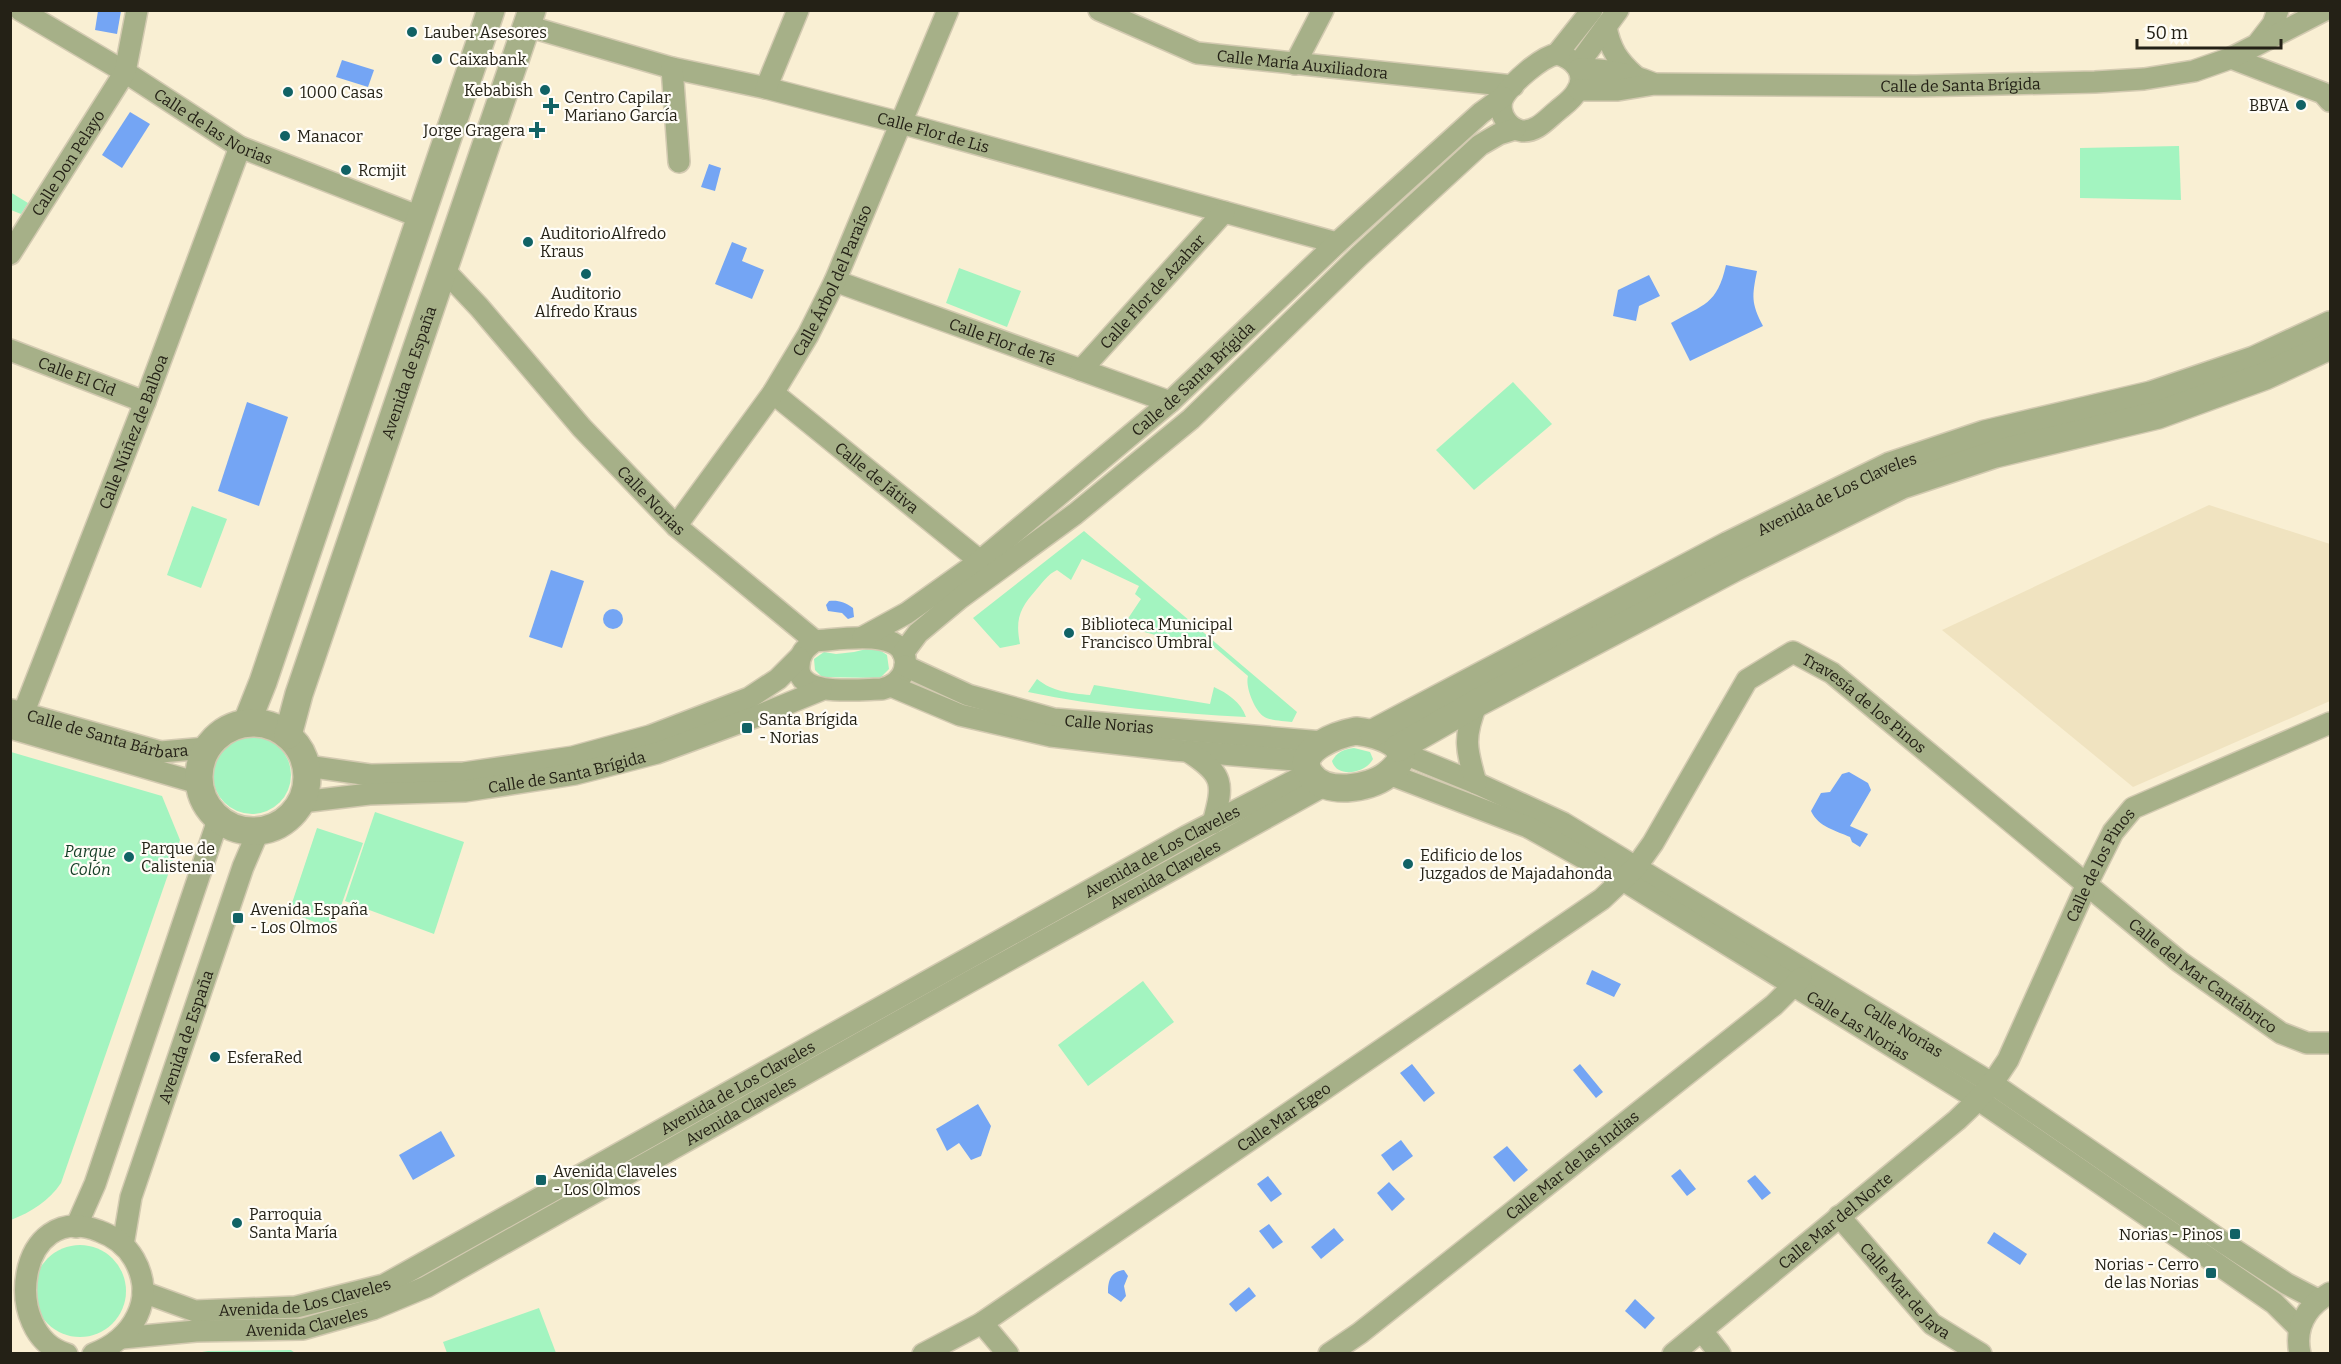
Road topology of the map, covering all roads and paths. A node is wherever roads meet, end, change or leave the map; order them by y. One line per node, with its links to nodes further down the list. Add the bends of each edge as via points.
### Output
1 (20, 10): 19 (street, Calle de las Norias)
2 (137, 10): 19 (street)
3 (491, 10): 31 (street)
4 (798, 10): 23 (street)
5 (948, 10): 26 (street, Calle Árbol del Paraíso)
6 (1099, 10): 12 (street, Calle María Auxiliadora)
7 (1323, 10): 17 (street)
8 (1592, 10): 15 (street)
9 (2278, 10): 14 (street, Calle de Santa Brígida)
10 (2325, 10): 14 (street, Calle de Santa Brígida)
11 (530, 19): 18 (street, Calle Flor de Lis); 35 (street, Avenida de España)
12 (1143, 19): 17 (street, Calle María Auxiliadora, via 1197,53)
13 (1612, 19): 20 (street); 21 (street, Calle de Santa Brígida, via 1609,44)
14 (2259, 43): 16 (street, Calle de Santa Brígida)
15 (1557, 54): 20 (street, via 1572,60); 24 (street, Calle de Santa Brígida, via 1542,59)
16 (2231, 58): 22 (street, Calle de Santa Brígida, via 2194,71 2095,82 1916,86); 25 (street, via 2323,93)
17 (1295, 64): 24 (street, Calle María Auxiliadora)
18 (672, 68): 23 (street, Calle Flor de Lis); 29 (street)
19 (125, 72): 28 (street, Calle de las Norias); 32 (street, Calle Don Pelayo)
20 (1578, 75): 21 (street, Calle de Santa Brígida, via 1599,69); 22 (street, Calle de Santa Brígida, via 1618,90); 27 (street, Calle de Santa Brígida, via 1538,128)
21 (1635, 76): 22 (street, Calle de Santa Brígida)
22 (1655, 84)
23 (766, 88): 26 (street, Calle Flor de Lis)
24 (1508, 91): 27 (street, via 1501,112); 33 (street, Calle de Santa Brígida)
25 (2331, 101)
26 (901, 123): 30 (street, Calle Flor de Lis); 36 (street, Calle Árbol del Paraíso)
27 (1515, 129): 49 (street, Calle de Santa Brígida, via 1480,145 1191,419 1075,514 918,633)
28 (240, 147): 31 (street, Calle de las Norias); 42 (street, Calle Núñez de Balboa)
29 (679, 162)
30 (1224, 212): 33 (street, Calle Flor de Lis); 40 (street, Calle Flor de Azahar)
31 (420, 217): 54 (street)
32 (18, 226): 34 (street, Calle Don Pelayo)
33 (1337, 243): 43 (street, Calle de Santa Brígida)
34 (10, 254)
35 (444, 270): 44 (street, Calle Norias, via 582,428); 57 (street, Avenida de España)
36 (835, 281): 40 (street, Calle Flor de Té); 41 (street, Calle Árbol del Paraíso)
37 (2331, 325): 56 (street, Avenida de Los Claveles, via 2254,360 2151,395 1985,434 1890,466 1728,545)
38 (2331, 346): 52 (street, Avenida de Los Claveles, via 2265,376 2158,415 1995,454 1902,485)
39 (10, 350): 42 (street, Calle El Cid)
40 (1081, 370): 43 (street, Calle Flor de Té)
41 (772, 393): 44 (street, Calle Árbol del Paraíso); 45 (street, Calle de Játiva)
42 (145, 402): 53 (street, Calle Núñez de Balboa)
43 (1170, 402): 45 (street, Calle de Santa Brígida)
44 (676, 526): 47 (street, Calle Norias)
45 (980, 561): 46 (street, Calle de Santa Brígida)
46 (864, 638): 47 (street, Calle Norias); 49 (street, Calle Norias, via 885,639 897,645)
47 (815, 641): 48 (street, Calle de Santa Brígida)
48 (799, 658): 51 (street, via 798,673 805,683); 62 (street, Calle de Santa Brígida, via 778,679 748,698 650,736 573,757 464,773 370,775)
49 (904, 659): 50 (street, Calle de Santa Brígida, via 902,678); 61 (street, Calle Norias, via 968,695 1054,719)
50 (891, 686): 51 (street); 59 (street, Calle Norias, via 960,715 1051,736)
51 (821, 690): 65 (street, Calle de Santa Brígida, via 657,753 575,774 465,791 369,794)
52 (1477, 703): 60 (street, Avenida de Los Claveles); 64 (street, via 1466,741)
53 (15, 717): 58 (street, Calle de Santa Bárbara, via 161,752); 63 (street, Calle de Santa Bárbara)
54 (247, 722): 57 (street, via 275,727); 58 (street, via 217,735)
55 (2331, 723): 70 (street, Calle de los Pinos, via 2133,808 2114,832)
56 (1373, 733): 60 (street, via 1388,739); 61 (street, via 1340,734)
57 (288, 735): 62 (street)
58 (206, 748): 63 (street, via 199,765)
59 (1189, 751): 61 (street, Calle Norias); 67 (street, via 1211,766 1219,782 1220,796)
60 (1396, 758): 61 (street, via 1367,786 1350,788); 64 (street, Calle Norias); 69 (street, via 1528,827)
61 (1316, 765): 67 (street, Avenida de Los Claveles); 84 (street, Avenida Claveles, via 969,982 426,1287 373,1309 303,1329 195,1331)
62 (307, 766): 65 (street)
63 (198, 783): 66 (street, via 205,803)
64 (1476, 783): 69 (street, Calle Norias, via 1563,823)
65 (302, 802): 68 (street, via 276,827)
66 (219, 820): 68 (street, via 231,827); 76 (street, via 95,1184)
67 (1213, 822): 79 (street, Avenida de Los Claveles, via 384,1285 296,1307 195,1311)
68 (258, 832): 77 (street, Avenida de España, via 131,1197)
69 (1630, 874): 70 (street, Travesía de los Pinos, via 1653,843 1748,680 1793,652 1832,673); 71 (street, Calle Norias); 81 (street, Calle Mar Egeo, via 1592,906)
70 (2087, 885): 72 (street, Calle del Mar Cantábrico, via 2180,962 2281,1033 2307,1043); 73 (street, Calle de los Pinos, via 2008,1060)
71 (1801, 979): 73 (street, Calle Norias); 74 (street, Calle Las Norias); 90 (street, Calle Mar de las Indias, via 1774,1005 1370,1326)
72 (2331, 1043)
73 (1993, 1084): 74 (street, Calle Mar del Norte); 80 (street, Calle Norias, via 2287,1284)
74 (1979, 1100): 75 (street, Calle Mar del Norte); 82 (street, Calle Las Norias, via 2274,1303)
75 (1839, 1216): 83 (street, Calle Mar del Norte); 93 (street, Calle Mar de Java, via 1932,1324)
76 (76, 1227): 77 (street, via 109,1234); 78 (street, via 50,1233 36,1242)
77 (123, 1245): 79 (street, via 137,1267)
78 (14, 1268): 85 (street, via 16,1309)
79 (143, 1292): 84 (street, via 133,1325)
80 (2324, 1296): 82 (street, via 2306,1312)
81 (982, 1323): 88 (street, Calle Mar Egeo); 89 (street)
82 (2299, 1328): 94 (street)
83 (1702, 1331): 91 (street, Calle Mar del Norte); 92 (street)
84 (122, 1338): 87 (street)
85 (38, 1348): 86 (street)
86 (67, 1353)
87 (93, 1353)
88 (923, 1353)
89 (1008, 1353)
90 (1329, 1353)
91 (1673, 1353)
92 (1720, 1353)
93 (1981, 1353)
94 (2300, 1353)

